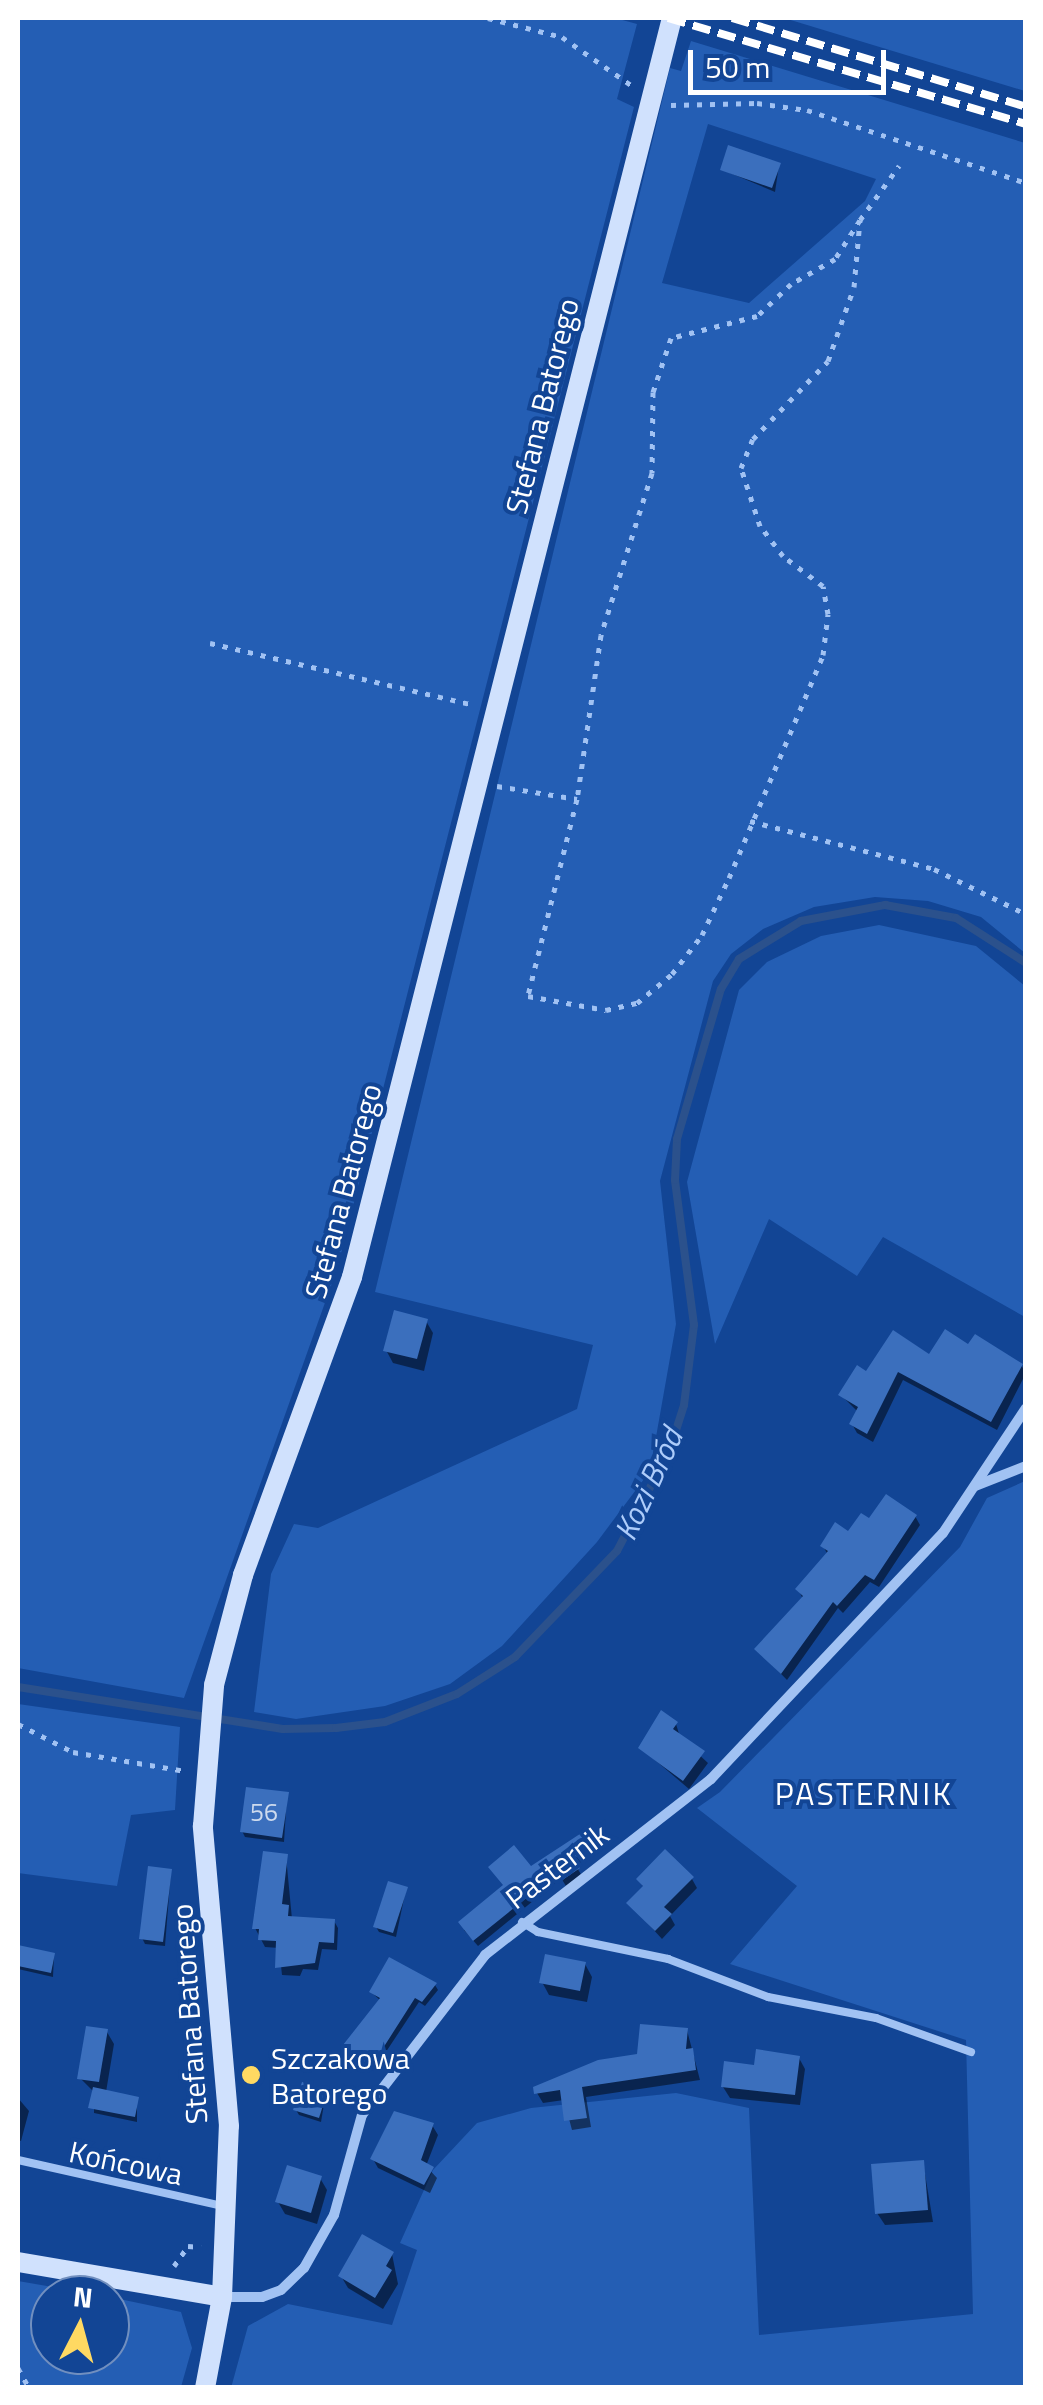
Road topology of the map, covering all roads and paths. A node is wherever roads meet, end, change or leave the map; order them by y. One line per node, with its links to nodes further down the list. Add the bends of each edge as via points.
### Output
1 (488, 18): 3 (path, via 562,37)
2 (672, 18): 3 (street, Stefana Batorego)
3 (650, 100): 5 (path, via 807,110); 8 (street, Stefana Batorego)
4 (900, 166): 6 (path)
5 (1026, 183)
6 (860, 220): 10 (path, via 836,259 791,284 758,316 671,338 653,392 652,473 601,635); 11 (path, via 844,331 828,361 753,439 741,468 760,526 783,556 824,586 828,614 823,655)
7 (210, 642): 8 (path)
8 (497, 711): 9 (street, Stefana Batorego)
9 (479, 783): 10 (path); 17 (street, Stefana Batorego, via 352,1277 243,1575 214,1684)
10 (577, 799): 11 (path, via 528,996 606,1010 636,1003 672,974 702,935)
11 (750, 821): 12 (path, via 934,869)
12 (1026, 914)
13 (1026, 1408): 15 (street, Pasternik)
14 (1026, 1466): 15 (street)
15 (974, 1486): 18 (street, Pasternik, via 944,1533 712,1778)
16 (18, 1724): 17 (path, via 73,1752)
17 (203, 1766): 21 (street, Stefana Batorego, via 228,2055)
18 (522, 1922): 19 (lane, via 538,1932 668,1959 768,1997 876,2018); 23 (street, Pasternik, via 485,1955 362,2115 334,2215 304,2268 281,2290)
19 (971, 2052)
20 (18, 2160): 21 (lane, Końcowa)
21 (226, 2207): 23 (street, Stefana Batorego)
22 (18, 2262): 23 (street)
23 (222, 2297): 26 (street, Stefana Batorego)
24 (18, 2368): 25 (path)
25 (28, 2388)
26 (205, 2388)

